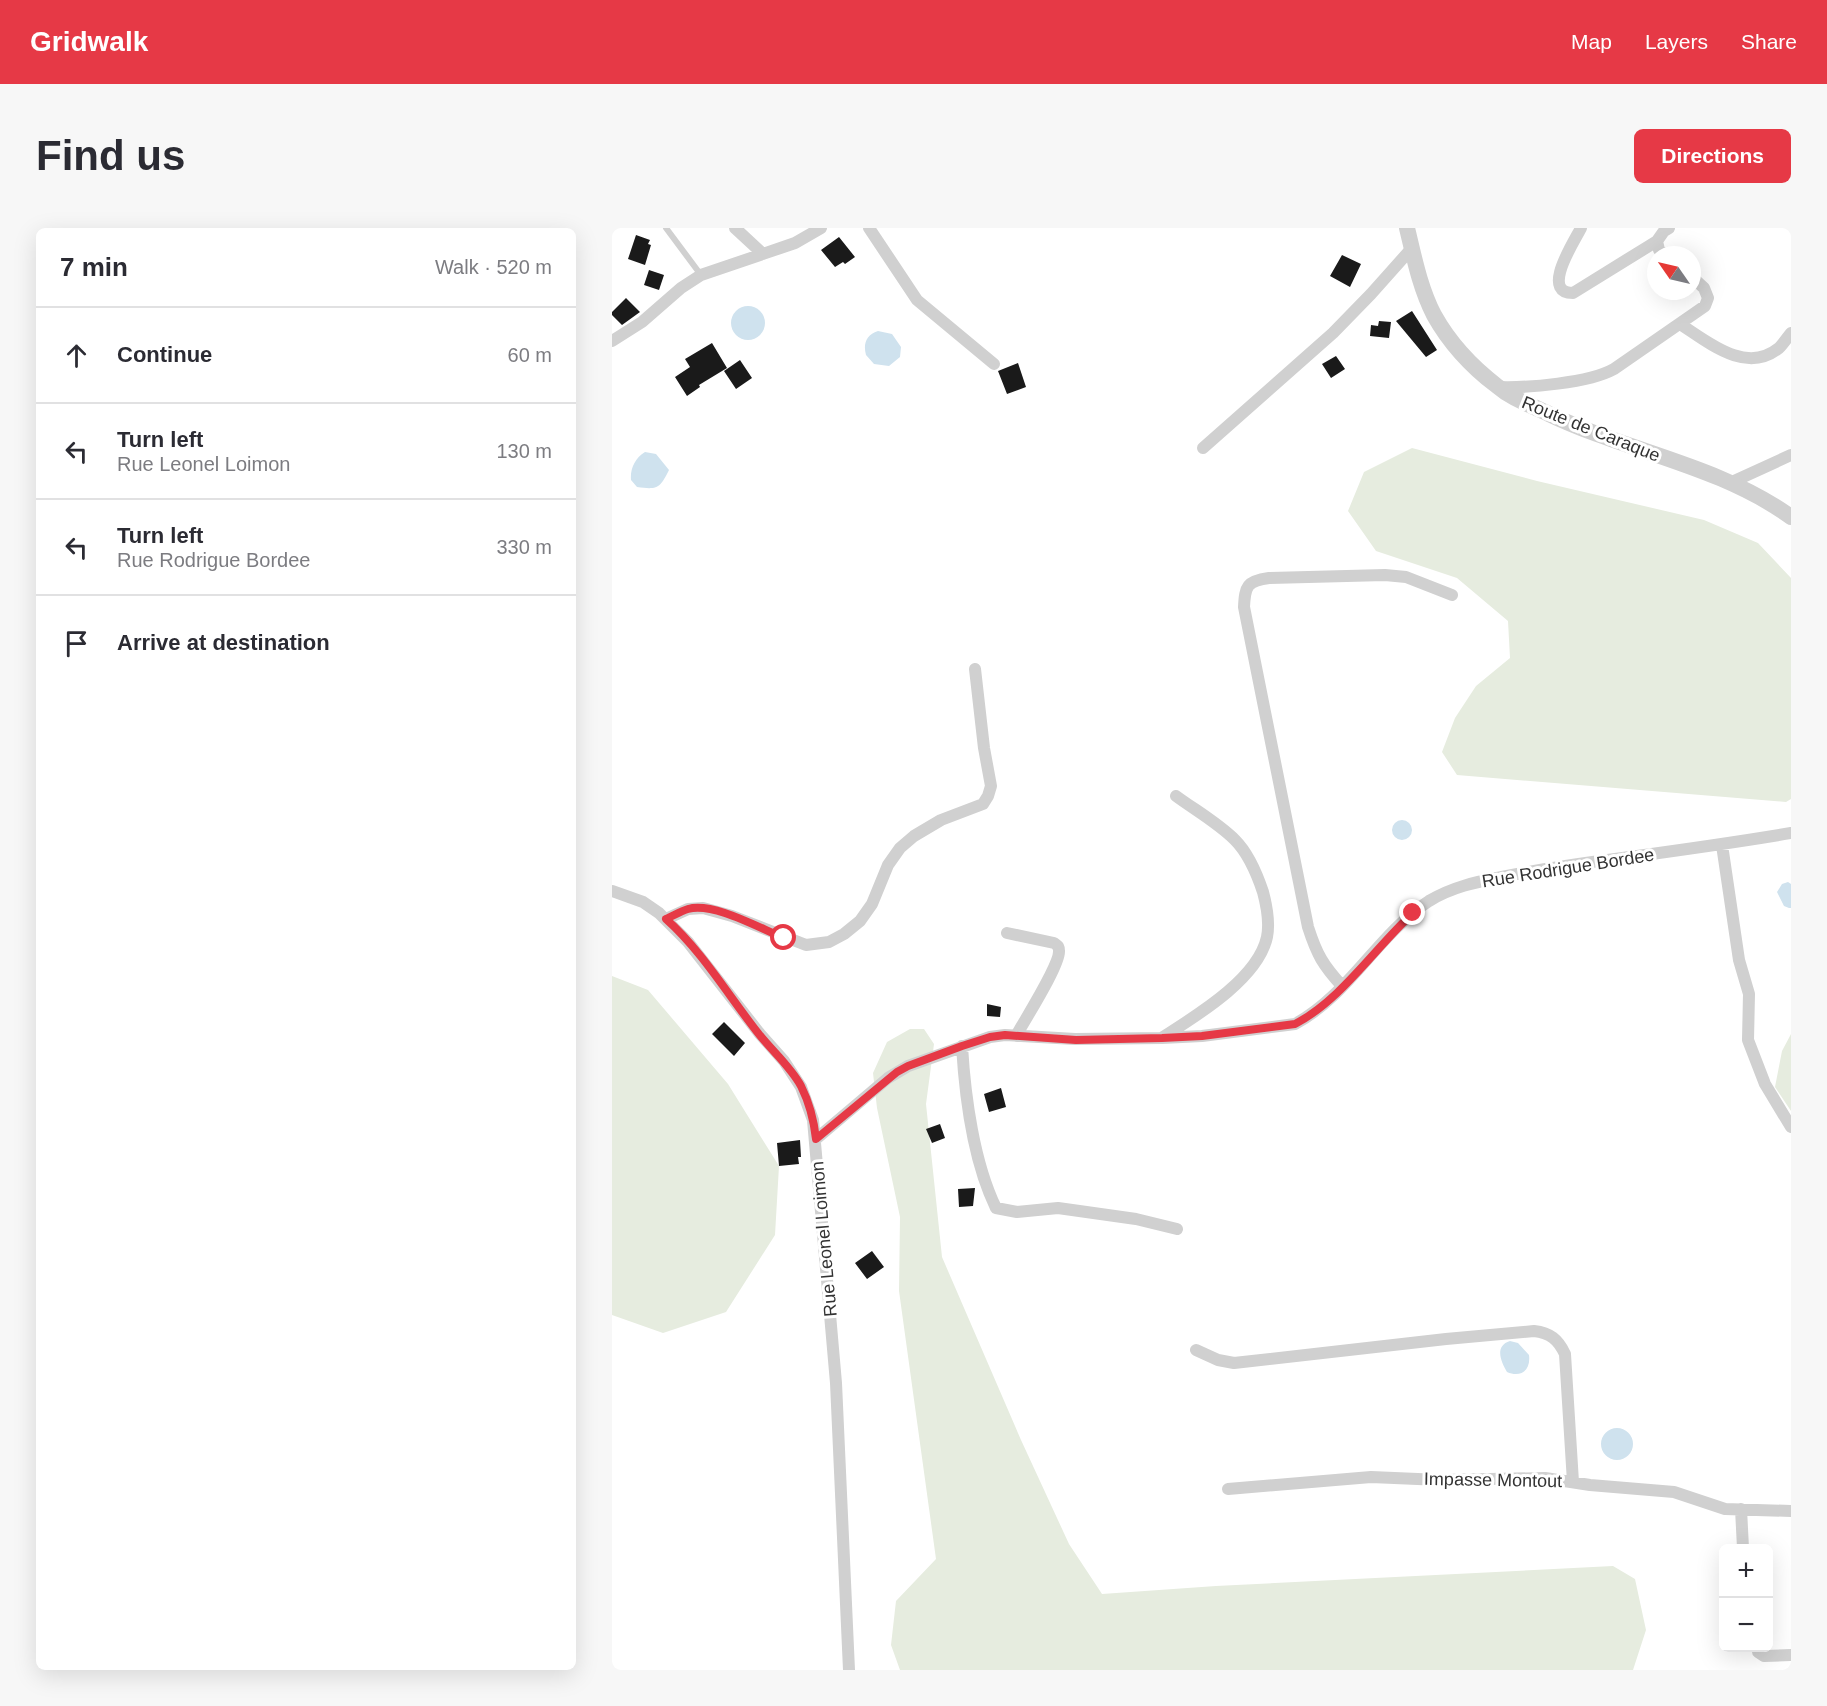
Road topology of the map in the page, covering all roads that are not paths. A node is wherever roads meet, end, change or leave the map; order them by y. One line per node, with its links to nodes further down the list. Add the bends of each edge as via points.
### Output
1 (666, 228): 12 (lane)
2 (735, 228): 11 (street)
3 (821, 228): 11 (street, via 795,243)
4 (869, 228): 17 (street, via 917,300)
5 (1407, 228): 10 (street, Route de Caraque)
6 (1581, 228): 8 (street, via 1559,273 1558,284 1569,293)
7 (1669, 228): 8 (street)
8 (1657, 241): 9 (street)
9 (1658, 246)
10 (1412, 248): 18 (street, Route de Caraque, via 1424,293 1435,315 1452,342); 19 (street, via 1334,333)
11 (763, 254): 12 (street)
12 (701, 275): 16 (street)
13 (1701, 285): 14 (street, via 1708,298 1705,306)
14 (1680, 324): 15 (street, via 1723,351 1742,357 1767,354 1779,348); 18 (street, via 1602,376)
15 (1791, 333)
16 (612, 341)
17 (994, 364)
18 (1497, 387): 21 (street, Route de Caraque, via 1575,426)
19 (1203, 448)
20 (1791, 455): 21 (street)
21 (1732, 482): 22 (street, Route de Caraque)
22 (1791, 517)
23 (1452, 595): 31 (street, via 1406,577 1386,575 1269,578 1249,584 1245,590 1244,607 1308,927 1320,960)
24 (975, 669): 29 (street, via 991,786 988,796 983,804 941,820 900,848 888,865 872,904 844,934 829,942 807,945 703,908 688,909)
25 (1176, 796): 33 (street, via 1244,850 1259,880 1268,918 1267,939 1254,965 1213,1005)
26 (1791, 833): 27 (street, Rue Rodrigue Bordee)
27 (1722, 845): 31 (street, Rue Rodrigue Bordee, via 1544,868 1444,892 1413,913); 35 (street, via 1739,960 1749,993 1748,1040 1765,1084)
28 (612, 891): 29 (street, Rue Leonel Loimon, via 643,902)
29 (666, 919): 36 (street, Rue Leonel Loimon, via 784,1061 801,1087)
30 (1007, 933): 32 (street, via 1054,943 1060,953)
31 (1342, 986): 33 (street, Rue Rodrigue Bordee, via 1295,1024)
32 (1016, 1036): 33 (street, Rue Rodrigue Bordee, via 1076,1040); 34 (street, Rue Rodrigue Bordee, via 990,1037)
33 (1162, 1038)
34 (962, 1046): 36 (street, Rue Rodrigue Bordee, via 897,1072); 37 (street, via 963,1079 982,1176 996,1208 1017,1212 1058,1208)
35 (1791, 1127)
36 (816, 1139): 46 (street, Rue Leonel Loimon, via 836,1383)
37 (1177, 1229)
38 (1196, 1350): 39 (street, via 1234,1363 1543,1332 1560,1343 1565,1354)
39 (1573, 1482): 40 (street, Impasse Montout, via 1545,1478 1371,1478); 41 (street, Impasse Montout, via 1674,1492 1725,1509)
40 (1228, 1489)
41 (1741, 1509): 42 (street, Impasse Montout); 43 (street)
42 (1791, 1511)
43 (1743, 1544)
44 (1758, 1652): 45 (street, via 1764,1656)
45 (1791, 1655)
46 (849, 1670)

